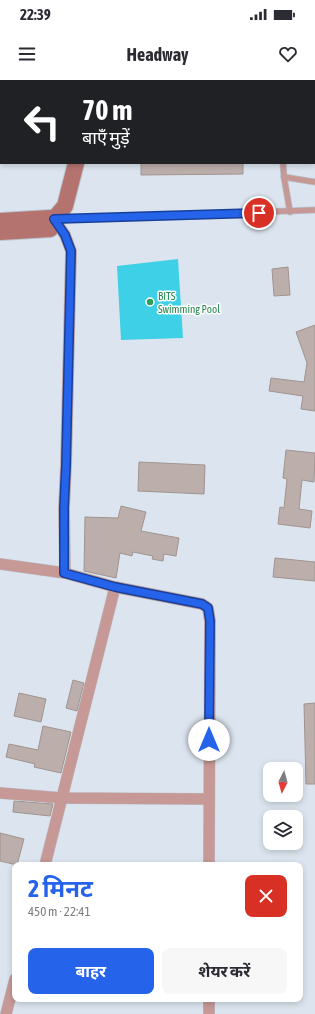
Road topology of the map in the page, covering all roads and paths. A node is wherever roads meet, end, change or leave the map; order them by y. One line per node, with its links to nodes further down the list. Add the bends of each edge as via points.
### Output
1 (76, 164): 7 (street, via 65,206)
2 (283, 164): 3 (lane)
3 (284, 177): 4 (lane); 6 (lane)
4 (315, 182)
5 (315, 210): 6 (lane)
6 (290, 212): 7 (lane)
7 (54, 219): 8 (street); 9 (street, via 50,229); 11 (street, via 65,235 71,251)
8 (0, 221)
9 (0, 232)
10 (0, 564): 11 (street)
11 (64, 573): 12 (street)
12 (115, 587): 14 (street); 15 (street, via 202,604 208,608)
13 (0, 793): 14 (street)
14 (62, 798): 15 (street); 16 (street)
15 (209, 799): 17 (street)
16 (46, 862)
17 (209, 862)
18 (12, 991): 20 (street)
19 (209, 1002): 21 (street)
20 (6, 1014)
21 (209, 1014)

